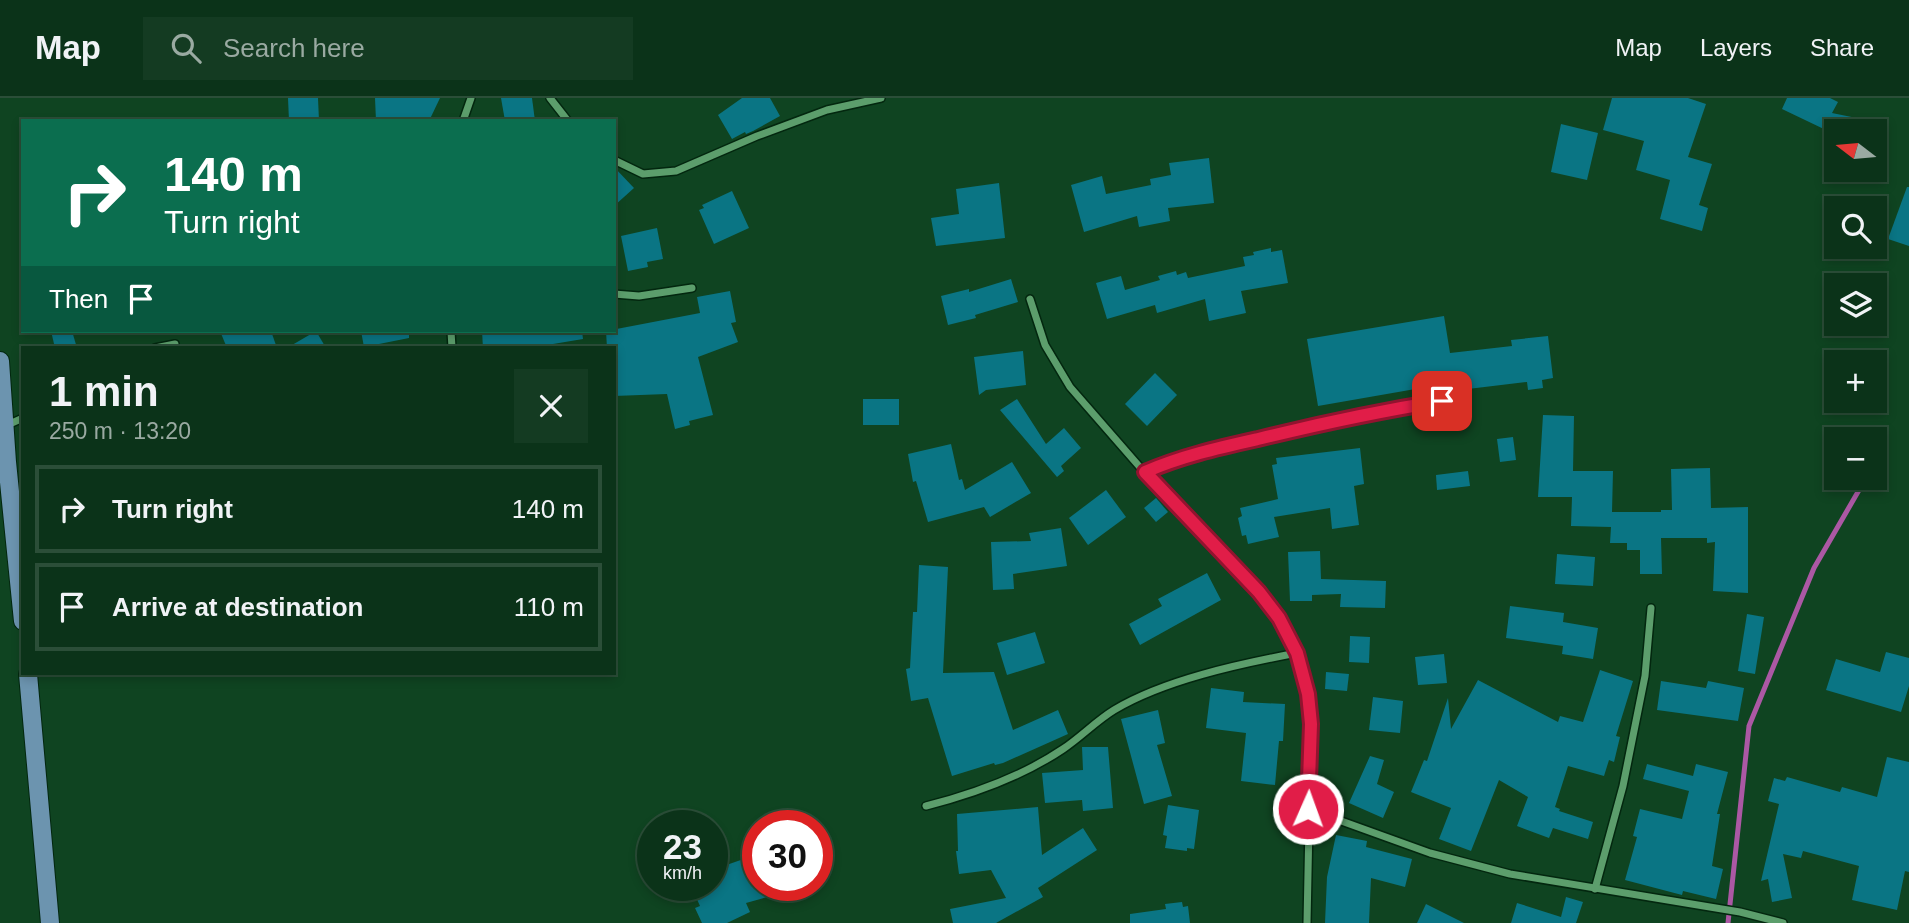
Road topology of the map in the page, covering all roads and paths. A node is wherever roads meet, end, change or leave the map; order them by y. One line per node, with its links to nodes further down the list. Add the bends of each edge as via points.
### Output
1 (471, 98): 4 (street)
2 (550, 98): 5 (street)
3 (881, 98): 6 (street, via 828,110 676,171 643,174)
4 (464, 119)
5 (566, 119)
6 (616, 161)
7 (692, 288): 8 (street, via 639,296)
8 (616, 294)
9 (1030, 299): 17 (street, via 1045,345 1070,387)
10 (175, 344): 11 (street)
11 (165, 346)
12 (0, 361): 15 (main road)
13 (1442, 401): 17 (street, via 1355,415 1191,455)
14 (21, 419): 15 (street)
15 (5, 426): 16 (main road)
16 (4, 457): 18 (main road)
17 (1145, 472): 20 (street, via 1259,592)
18 (21, 604)
19 (1651, 608): 24 (street, via 1646,676)
20 (1297, 653): 22 (street, via 1159,689 1114,710 1045,760); 23 (street, via 1311,724)
21 (28, 675): 25 (main road)
22 (926, 806)
23 (1308, 809): 24 (street, via 1430,853 1510,874); 26 (street)
24 (1595, 888): 27 (street)
25 (50, 923)
26 (1307, 923)
27 (1783, 923)

